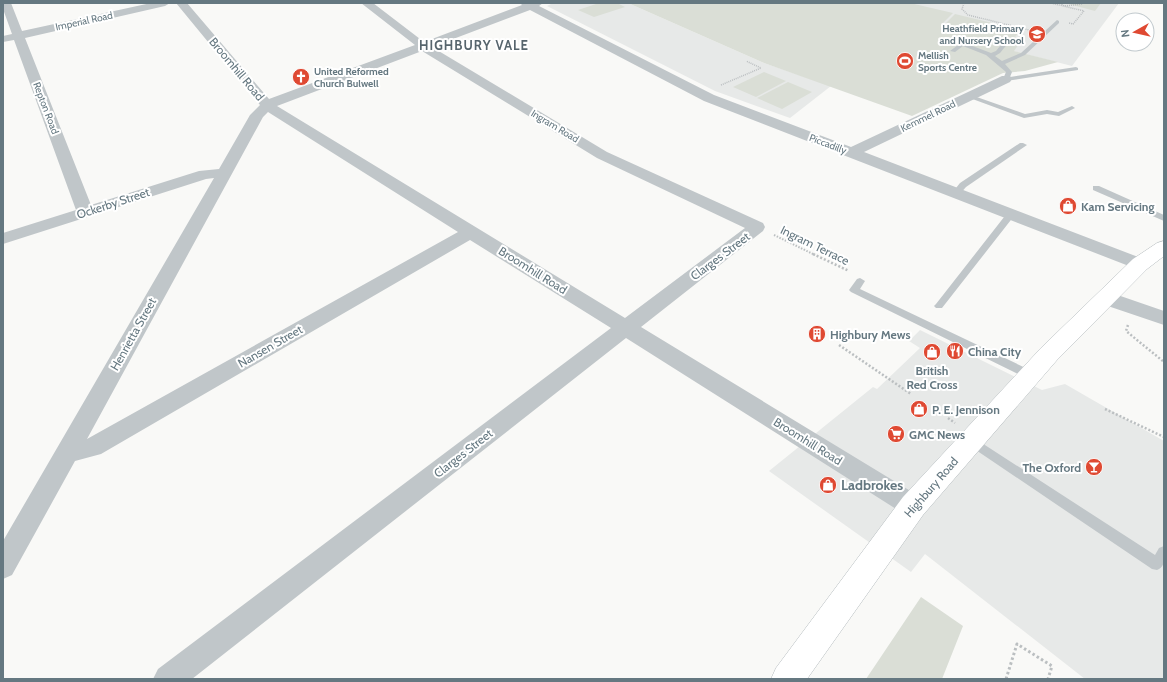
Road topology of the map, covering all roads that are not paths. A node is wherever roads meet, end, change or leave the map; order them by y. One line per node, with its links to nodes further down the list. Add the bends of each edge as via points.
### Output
1 (6, 3): 7 (street, Repton Road)
2 (165, 3): 7 (street, Imperial Road)
3 (181, 3): 17 (street, Broomhill Road)
4 (366, 3): 10 (street, Ingram Road)
5 (531, 4): 10 (street); 20 (street, Piccadilly, via 709,98)
6 (1057, 22): 13 (lane, via 1023,54)
7 (19, 35): 8 (street, Imperial Road); 24 (street, Repton Road)
8 (3, 39)
9 (1006, 42): 12 (lane, via 998,52)
10 (424, 47): 17 (street); 27 (street, Ingram Road, via 602,155)
11 (953, 51): 12 (lane, via 962,44)
12 (991, 55): 13 (lane)
13 (1001, 64): 15 (lane, via 1009,72)
14 (1076, 69): 15 (lane)
15 (1006, 79): 16 (street, Kemmel Road)
16 (968, 96): 18 (lane, via 1024,116 1047,112 1059,114); 20 (street, Kemmel Road)
17 (267, 105): 21 (street, Henrietta Street, via 257,114); 28 (street, Broomhill Road)
18 (1072, 108)
19 (1023, 145): 23 (lane, via 963,185)
20 (851, 153): 23 (street, Piccadilly)
21 (224, 173): 24 (street, Ockerby Street, via 204,174); 39 (street, Henrietta Street)
22 (1096, 188): 26 (lane)
23 (956, 193): 25 (street, Piccadilly)
24 (86, 212): 29 (street, Ockerby Street)
25 (1011, 214): 31 (street, Piccadilly); 34 (lane)
26 (1164, 218)
27 (757, 227): 36 (street, Clarges Street)
28 (471, 232): 36 (street, Broomhill Road); 39 (street, Nansen Street, via 93,447)
29 (3, 239)
30 (1164, 247): 31 (main road, Highbury Road)
31 (1140, 264): 33 (main road, Highbury Road)
32 (860, 281): 37 (lane, via 854,290)
33 (1106, 298): 35 (street); 37 (main road, Highbury Road)
34 (939, 306)
35 (1164, 318)
36 (626, 328): 40 (street, Broomhill Road); 43 (street, Clarges Street)
37 (1030, 375): 38 (main road, Highbury Road)
38 (971, 441): 40 (main road, Highbury Road); 41 (lane, via 1157,564)
39 (66, 453): 42 (street, Henrietta Street)
40 (913, 506): 44 (main road, Highbury Road)
41 (1164, 552)
42 (3, 566)
43 (168, 679)
44 (787, 679)

